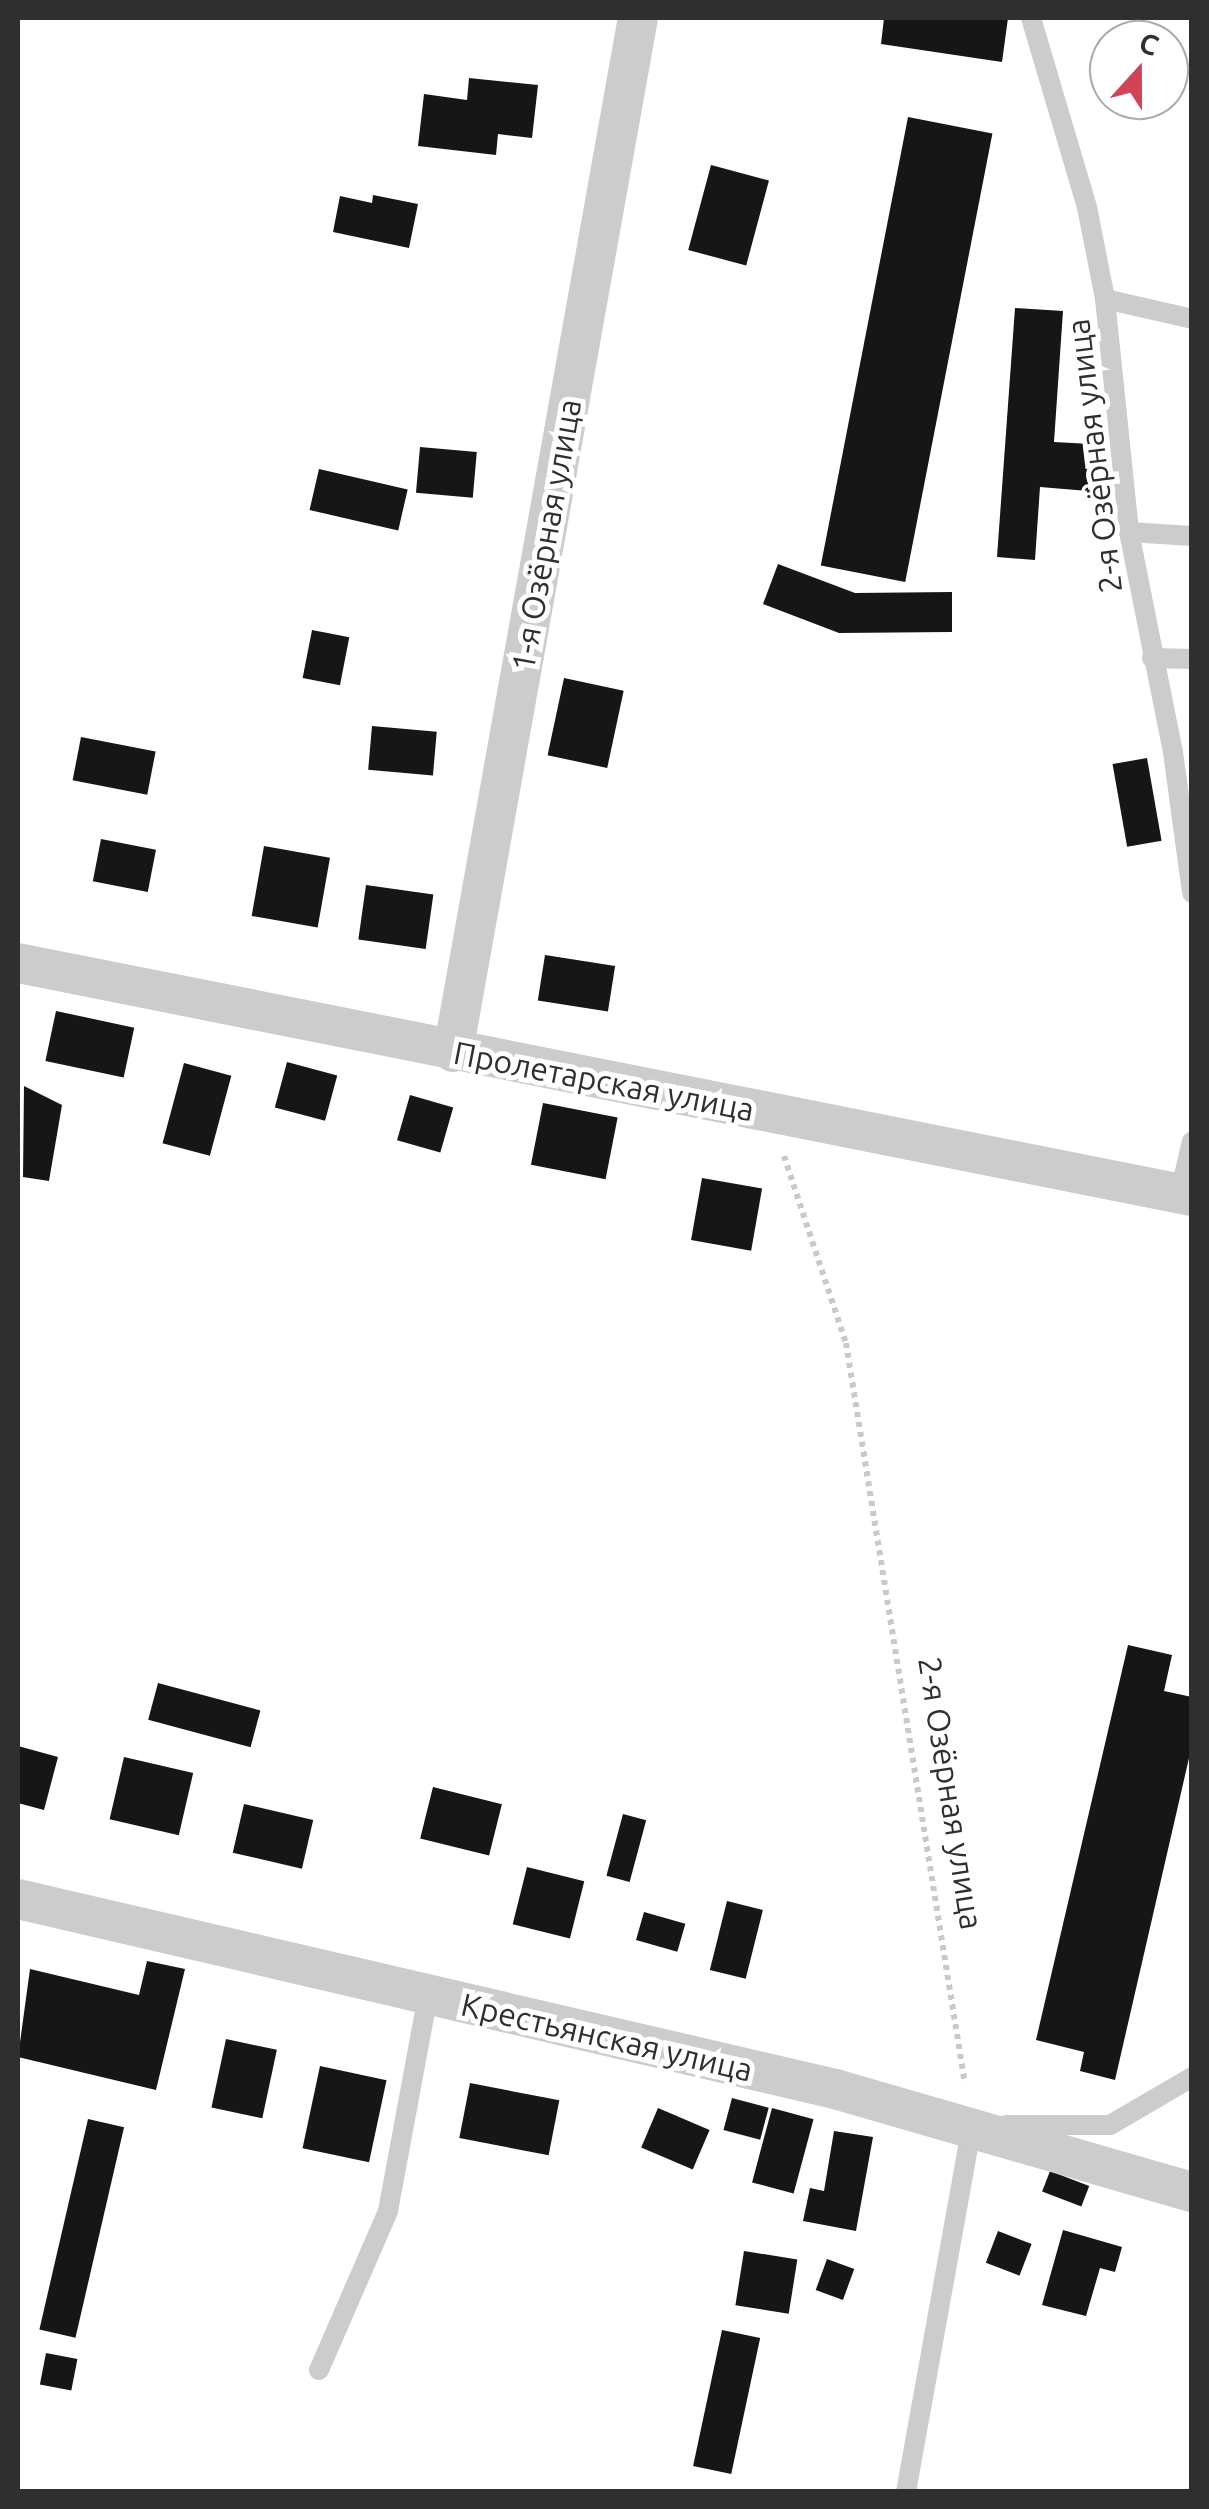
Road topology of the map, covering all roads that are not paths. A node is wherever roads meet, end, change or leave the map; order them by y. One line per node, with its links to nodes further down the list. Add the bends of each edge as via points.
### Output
1 (638, 18): 11 (street, 1-я Озёрная улица)
2 (1031, 18): 3 (lane, 2-я Озёрная улица, via 1087,207)
3 (1105, 299): 4 (lane); 5 (lane, 2-я Озёрная улица)
4 (1192, 319)
5 (1129, 532): 6 (lane); 7 (lane, 2-я Озёрная улица)
6 (1192, 536)
7 (1152, 658): 8 (lane); 9 (lane, 2-я Озёрная улица)
8 (1192, 659)
9 (1192, 892)
10 (18, 963): 11 (street, Пролетарская улица)
11 (454, 1052): 13 (street, Пролетарская улица)
12 (1192, 1141): 13 (lane)
13 (1186, 1194)
14 (18, 1899): 15 (street, Крестьянская улица)
15 (428, 1996): 17 (street, Крестьянская улица); 19 (lane, via 388,2211)
16 (1192, 2077): 17 (lane, via 1110,2125)
17 (971, 2125): 18 (street, Крестьянская улица); 20 (lane)
18 (1192, 2192)
19 (320, 2370)
20 (906, 2492)

